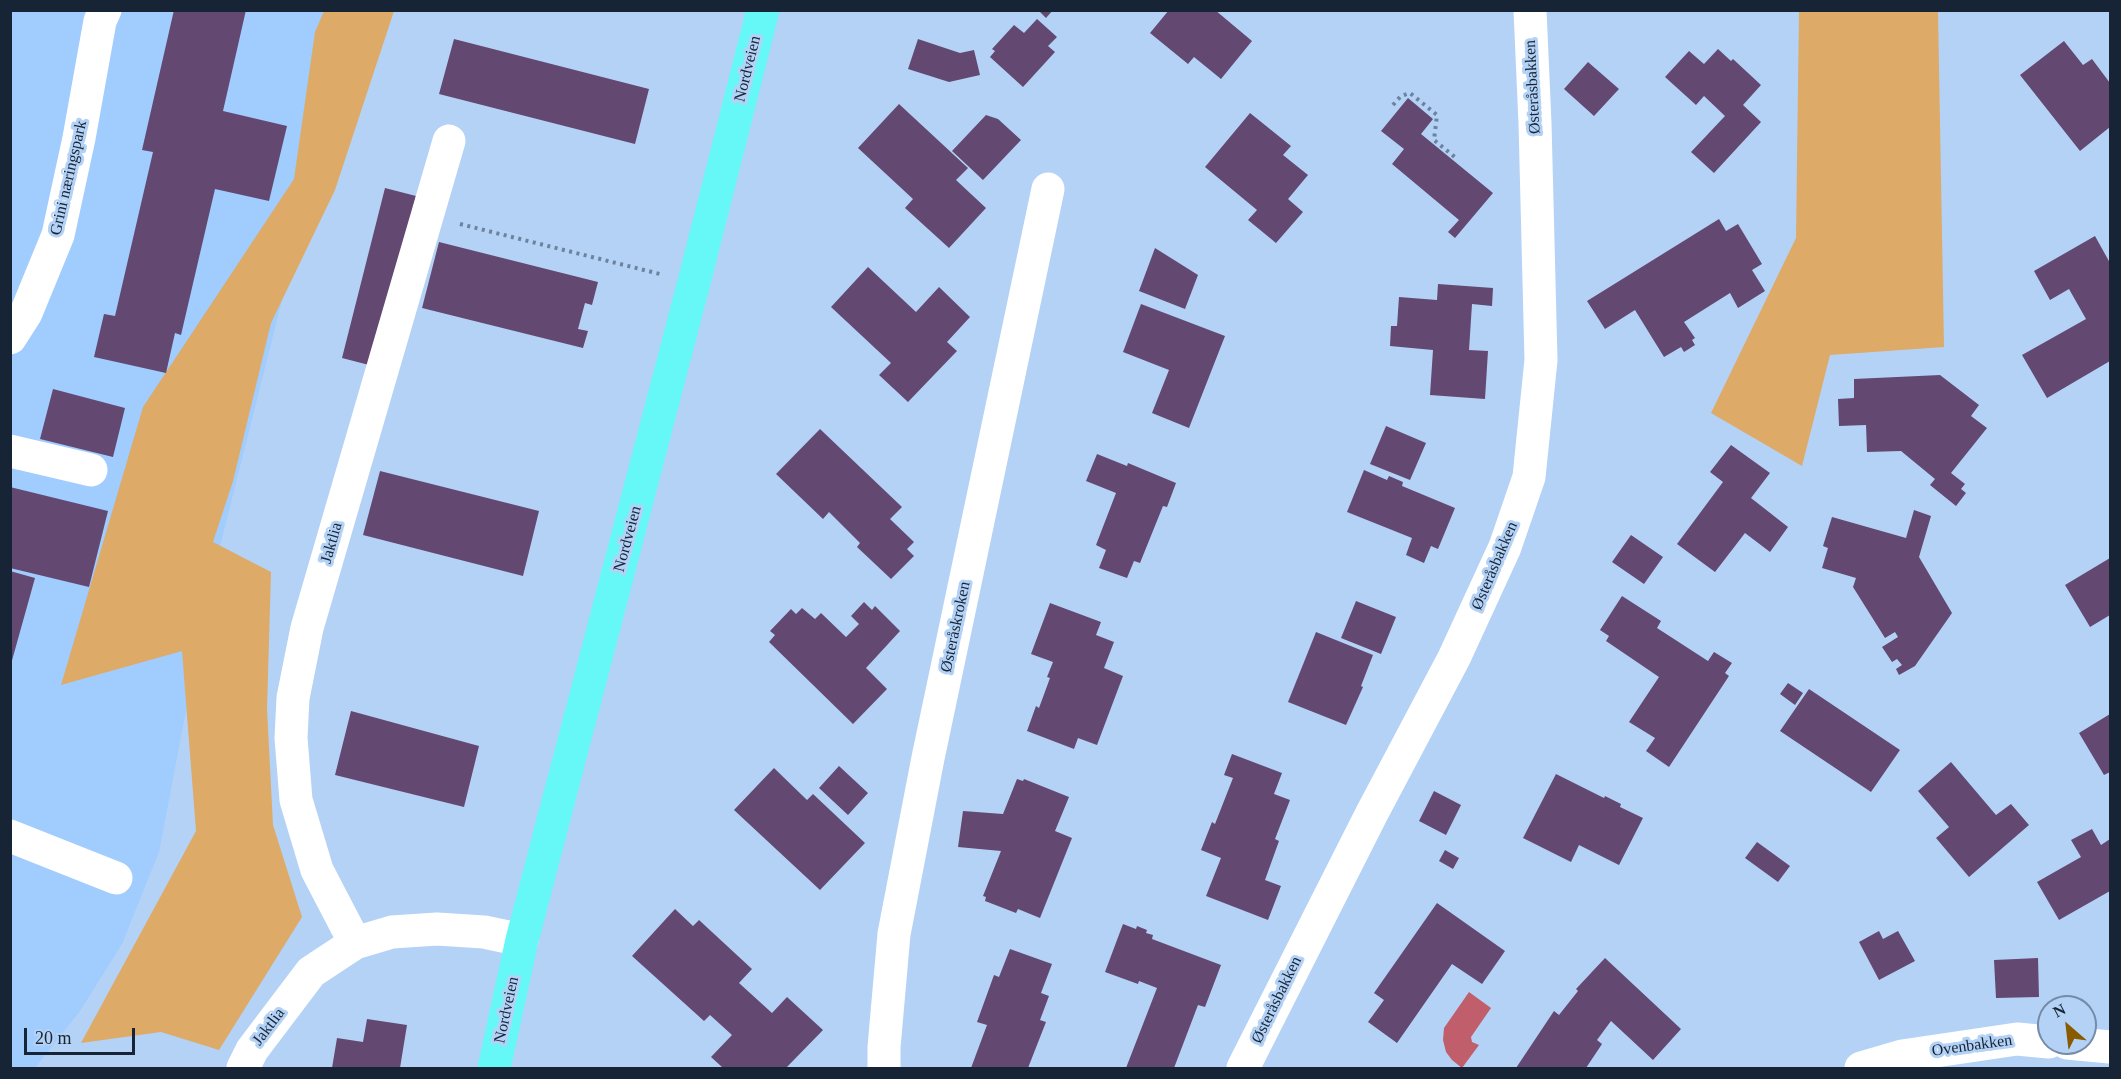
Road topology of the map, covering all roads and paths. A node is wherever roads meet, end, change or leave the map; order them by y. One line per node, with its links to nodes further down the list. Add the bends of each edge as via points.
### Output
1 (105, 10): 10 (street, Grini næringspark, via 58,235 26,313)
2 (763, 10): 9 (main road, Nordveien)
3 (1530, 10): 21 (street, Østeråsbakken, via 1541,360 1529,477 1505,547 1454,658)
4 (1393, 105): 6 (path, via 1410,93 1437,115 1434,140)
5 (449, 141): 8 (street, Jaktlia)
6 (1456, 158)
7 (1048, 189): 20 (street, Østeråskroken, via 894,934)
8 (428, 216): 9 (path); 16 (street, Jaktlia, via 307,628 293,698 291,738 296,800 317,870)
9 (694, 282): 15 (main road, Nordveien)
10 (10, 338)
11 (10, 451): 12 (street)
12 (91, 470)
13 (10, 836): 14 (street)
14 (116, 878)
15 (522, 940): 16 (street, Jaktlia, via 484,932 437,929 392,932); 19 (main road, Nordveien)
16 (355, 943): 18 (street, Jaktlia, via 311,972 252,1050)
17 (2037, 1040): 22 (street, Ovenbakken, via 2017,1039 1902,1056)
18 (243, 1068)
19 (494, 1068)
20 (884, 1068)
21 (1243, 1068)
22 (1861, 1068)

